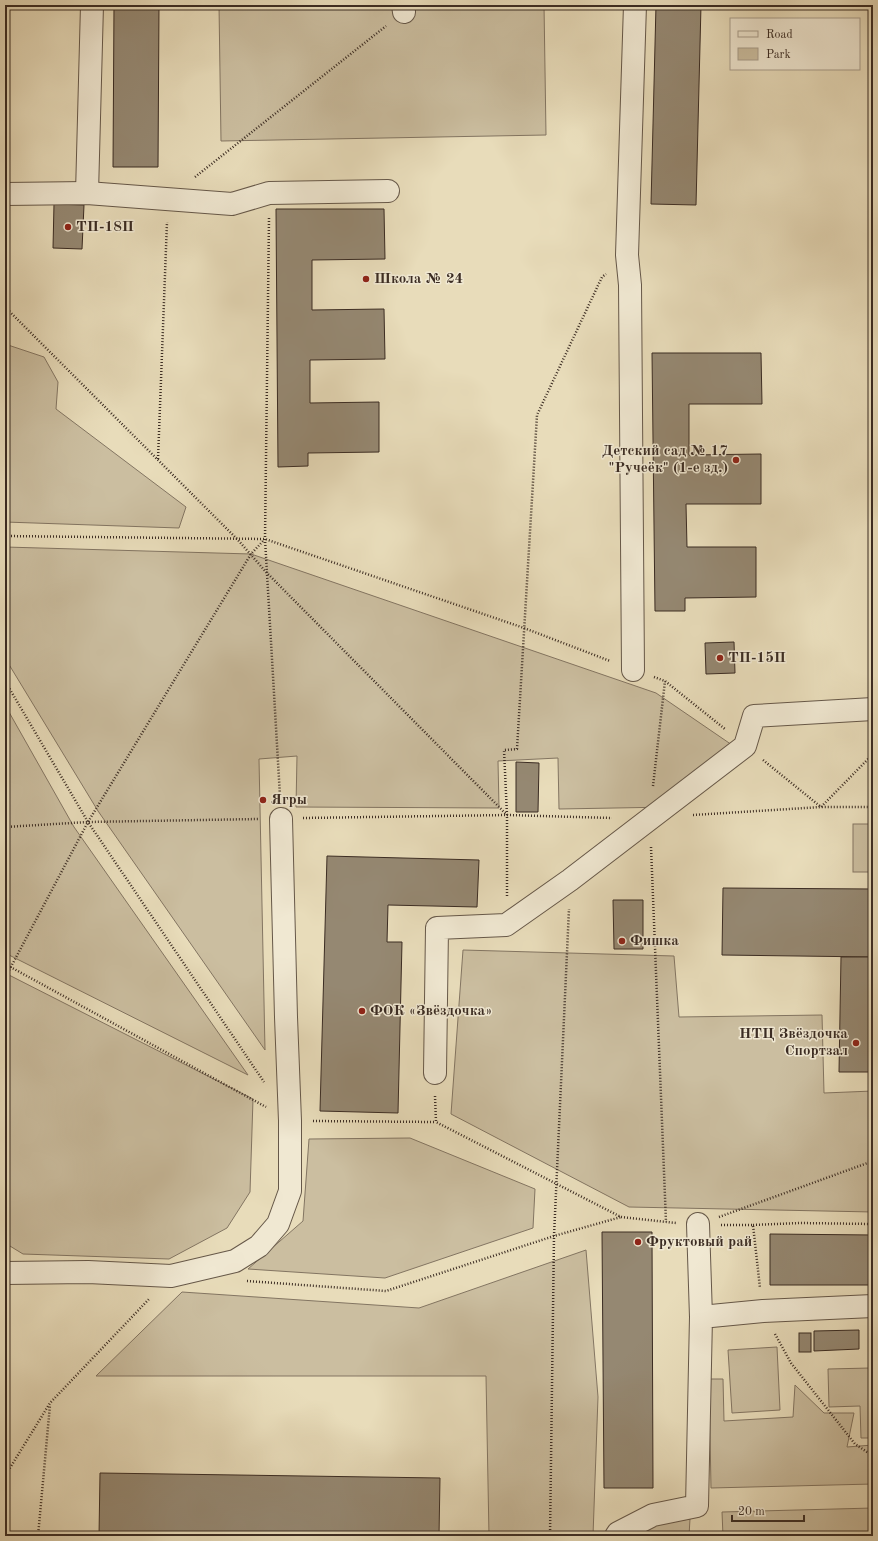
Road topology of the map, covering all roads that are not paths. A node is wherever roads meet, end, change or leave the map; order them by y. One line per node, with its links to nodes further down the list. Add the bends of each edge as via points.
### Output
1 (92, 5): 4 (lane)
2 (635, 5): 6 (lane, via 627,255 630,285)
3 (388, 191): 4 (lane, via 269,193 232,204)
4 (87, 193): 5 (lane)
5 (5, 194)
6 (633, 670)
7 (873, 709): 9 (lane, via 754,716 745,746 570,880 506,925 437,928)
8 (281, 818): 11 (lane, via 290,1190 278,1224 259,1246 235,1261 171,1276 88,1272)
9 (434, 1074)
10 (698, 1224): 13 (lane)
11 (5, 1273)
12 (873, 1306): 13 (lane, via 763,1311)
13 (701, 1317): 14 (lane, via 697,1506 653,1515)
14 (616, 1536)

